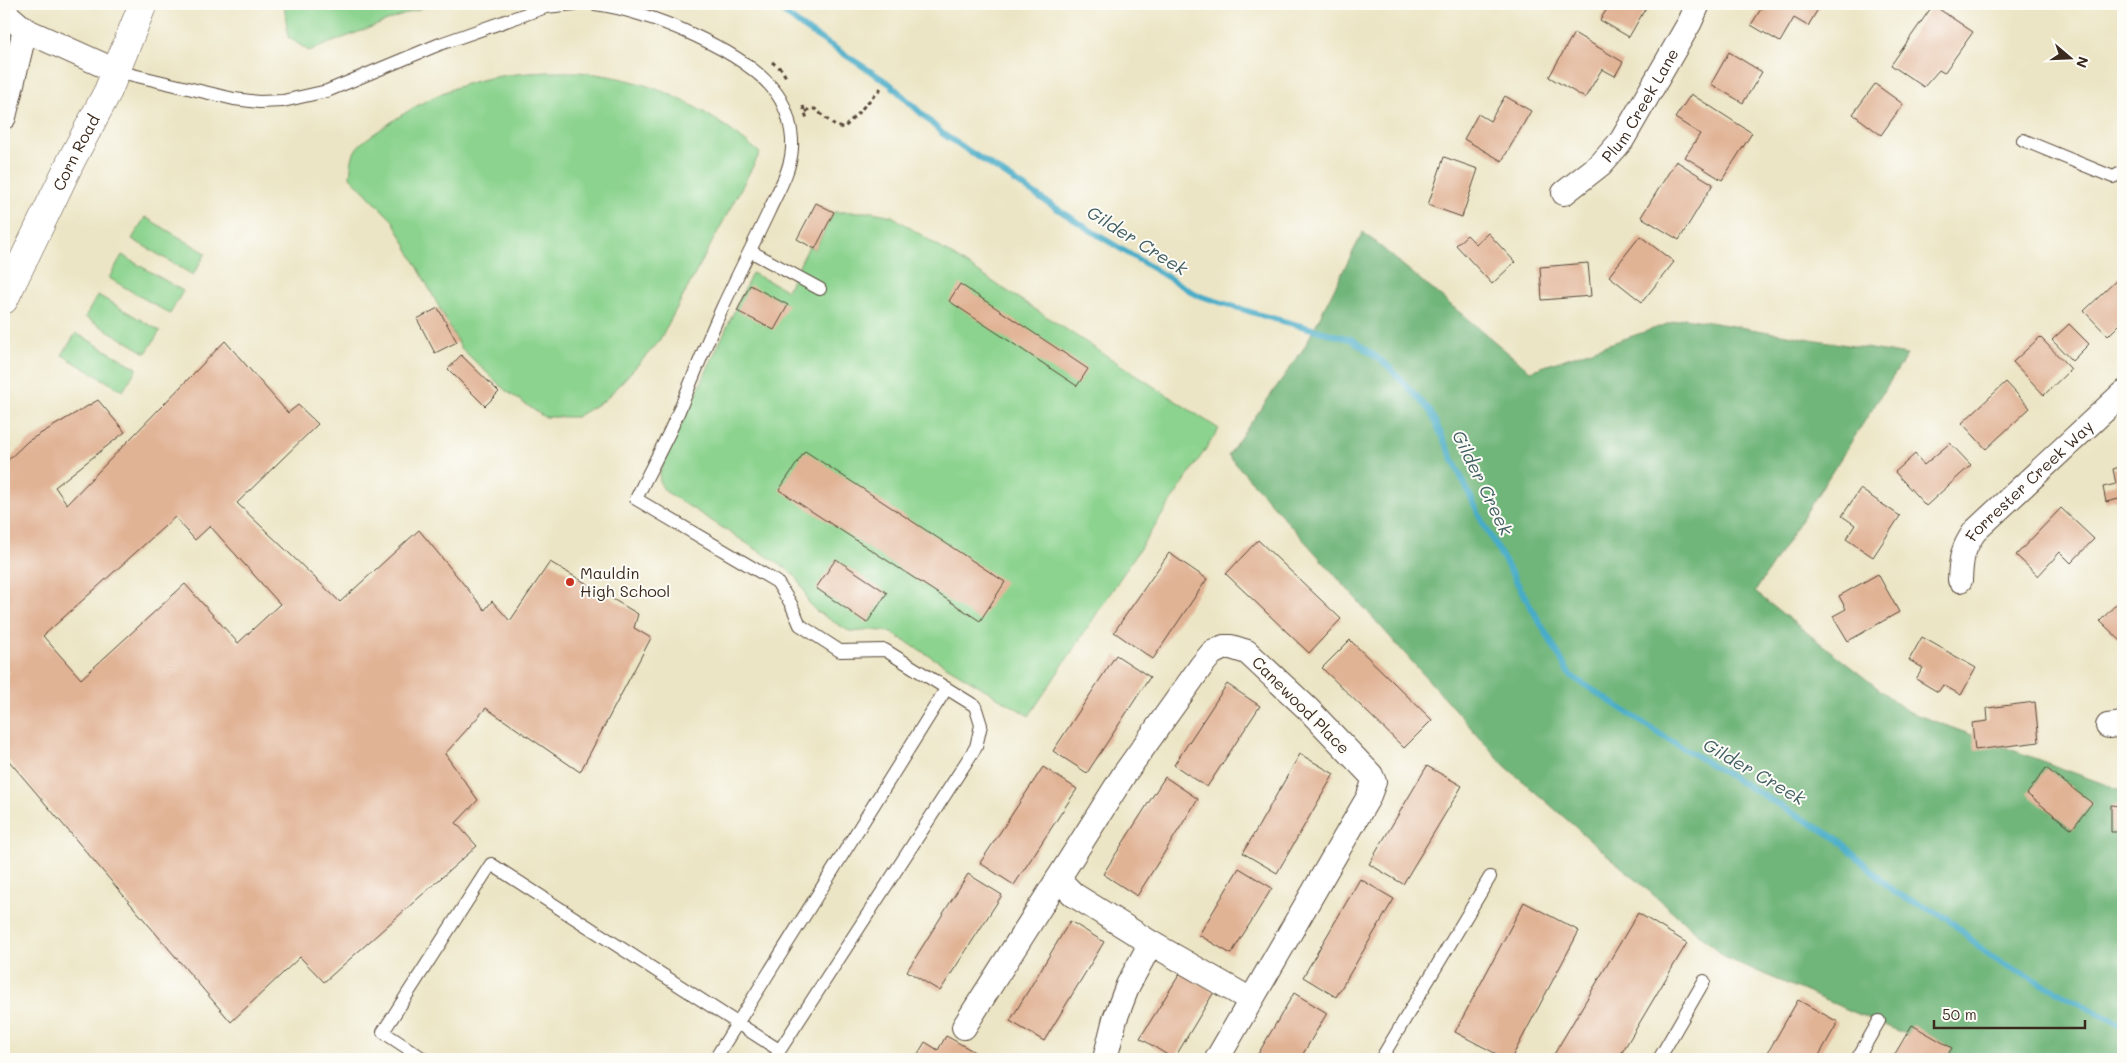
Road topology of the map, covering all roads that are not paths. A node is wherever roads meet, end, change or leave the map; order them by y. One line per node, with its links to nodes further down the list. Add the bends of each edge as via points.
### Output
1 (144, 4): 7 (street, Corn Road)
2 (574, 4): 7 (lane, via 546,7 440,44 326,92 283,101 234,99)
3 (595, 4): 12 (lane, via 613,6 658,21 708,42 756,70 778,94 790,124 792,147 786,174)
4 (1698, 4): 11 (street, Plum Creek Lane, via 1622,140 1601,164)
5 (4, 12): 6 (street)
6 (25, 30): 7 (street); 8 (street)
7 (116, 71): 14 (street, Corn Road)
8 (4, 117)
9 (2023, 140): 10 (lane, via 2112,177)
10 (2123, 172)
11 (1564, 193)
12 (750, 252): 13 (lane); 17 (lane, via 636,499 777,582 800,626 840,651 885,650)
13 (820, 289)
14 (4, 300)
15 (2123, 393): 16 (street, Forrester Creek Way, via 1975,531 1965,545)
16 (1960, 580)
17 (946, 689): 24 (lane); 26 (lane, via 975,706 982,725 976,747)
18 (1490, 877): 31 (lane)
19 (1058, 879): 20 (street, via 1074,895); 22 (street, Canewood Place, via 1125,773 1202,665 1212,653 1224,647 1247,652 1308,709 1374,782 1368,798); 25 (street, Canewood Place)
20 (1151, 943): 22 (street); 29 (street, via 1128,985)
21 (1704, 981): 32 (lane)
22 (1251, 1000): 30 (street, Canewood Place)
23 (1879, 1021): 33 (lane)
24 (739, 1024): 26 (lane); 27 (lane, via 491,864 383,1032); 28 (lane)
25 (964, 1027)
26 (776, 1055)
27 (424, 1059)
28 (716, 1059)
29 (1105, 1059)
30 (1217, 1059)
31 (1381, 1059)
32 (1659, 1059)
33 (1858, 1059)

